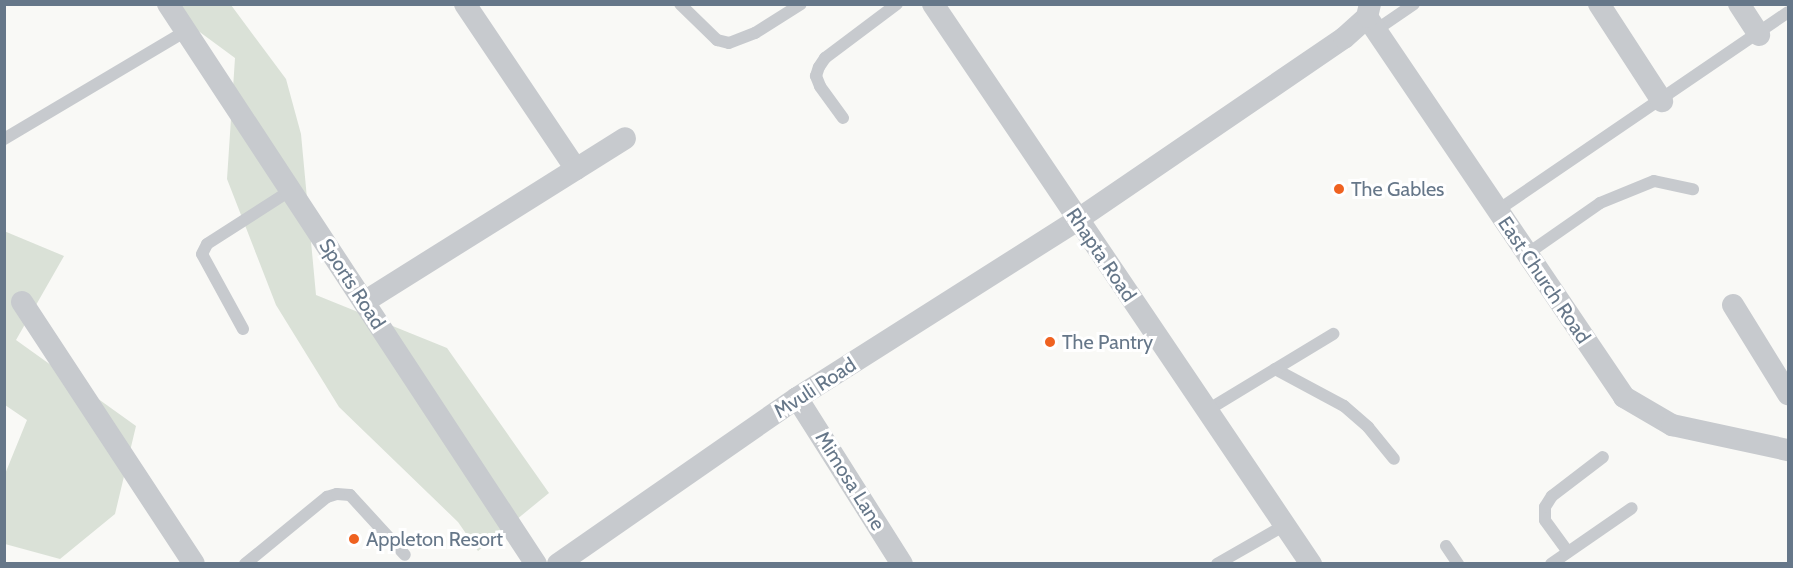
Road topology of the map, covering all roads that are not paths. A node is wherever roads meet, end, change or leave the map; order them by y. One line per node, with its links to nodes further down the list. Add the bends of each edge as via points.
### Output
1 (168, 4): 12 (street, Sports Road)
2 (465, 4): 18 (street)
3 (680, 4): 4 (lane, via 717,40 729,43 755,33)
4 (801, 4)
5 (897, 4): 15 (lane, via 825,58 819,67 816,76 820,87)
6 (933, 4): 22 (street, Rhapta Road)
7 (1414, 4): 11 (lane)
8 (1599, 4): 14 (street)
9 (1739, 4): 13 (street)
10 (1788, 12): 13 (lane)
11 (1371, 17): 21 (street, East Church Road); 22 (street)
12 (186, 30): 17 (lane); 20 (street, Sports Road)
13 (1759, 34): 14 (lane)
14 (1662, 101): 21 (lane)
15 (843, 118)
16 (624, 138): 18 (street)
17 (4, 139)
18 (576, 169): 25 (street)
19 (1693, 189): 23 (lane, via 1654,182 1643,186 1600,203)
20 (291, 190): 25 (street, Sports Road); 27 (lane, via 207,244 202,254)
21 (1498, 210): 23 (street, East Church Road)
22 (1077, 220): 31 (street, Mvuli Road); 32 (street, Rhapta Road)
23 (1527, 254): 33 (street, East Church Road, via 1624,397 1650,416 1672,425)
24 (22, 302): 41 (street)
25 (364, 302): 43 (street, Sports Road)
26 (1733, 305): 30 (street)
27 (243, 329)
28 (1333, 334): 29 (lane)
29 (1275, 369): 32 (lane); 35 (lane, via 1344,406 1368,427)
30 (1788, 394)
31 (797, 398): 44 (street, Mvuli Road); 45 (street, Mimosa Lane)
32 (1206, 411): 37 (street, Rhapta Road)
33 (1788, 450)
34 (1603, 457): 39 (lane, via 1552,496 1545,507 1545,520)
35 (1394, 459)
36 (1632, 508): 39 (lane)
37 (1285, 525): 46 (lane); 47 (street, Rhapta Road)
38 (1446, 546): 48 (lane)
39 (1568, 552): 49 (lane)
40 (405, 555): 42 (lane, via 350,495 337,494 327,497)
41 (194, 564)
42 (245, 564)
43 (536, 564)
44 (558, 564)
45 (902, 564)
46 (1217, 564)
47 (1311, 564)
48 (1458, 564)
49 (1551, 564)

